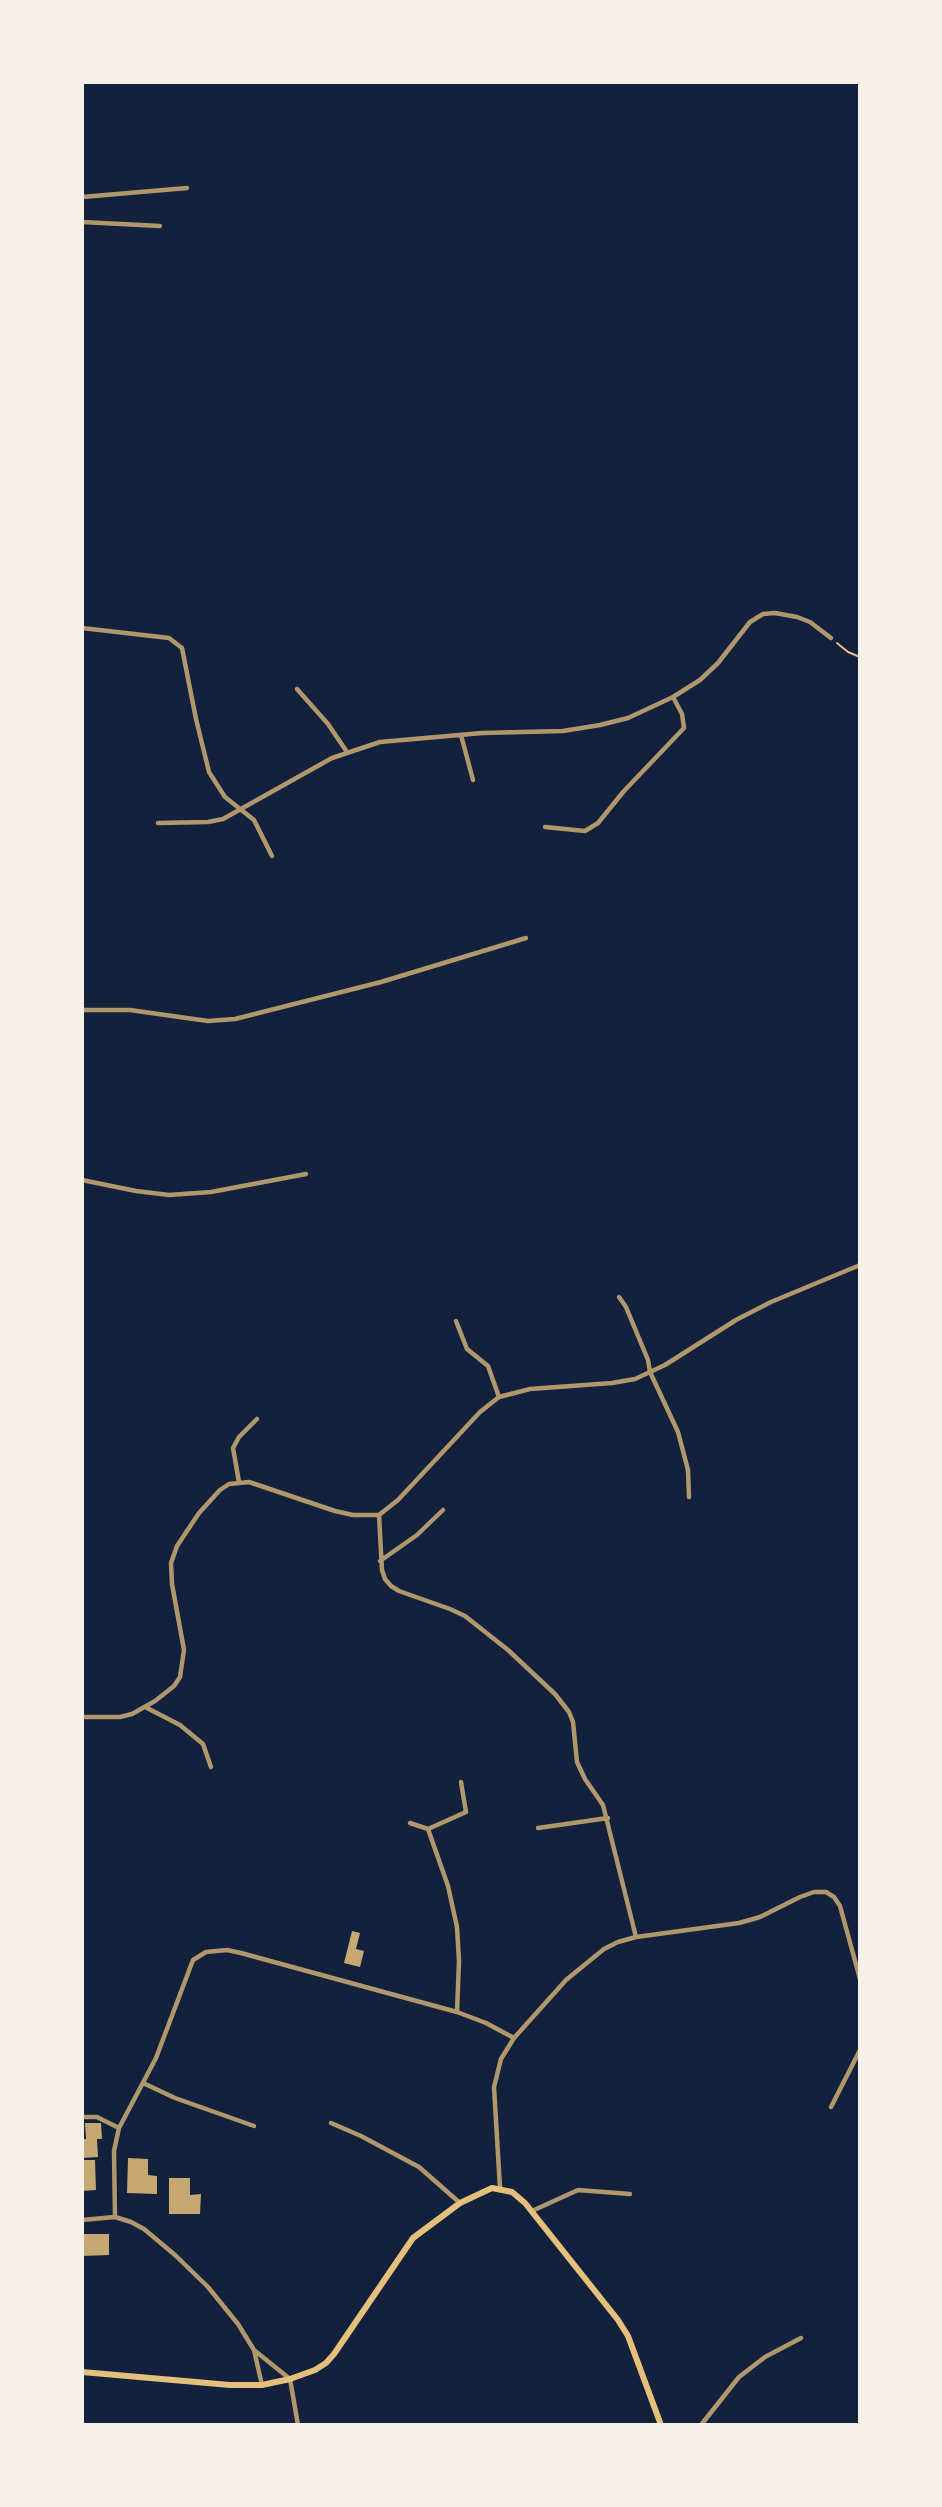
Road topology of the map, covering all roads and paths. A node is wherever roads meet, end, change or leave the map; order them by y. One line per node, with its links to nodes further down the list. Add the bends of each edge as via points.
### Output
1 (187, 188): 2 (street)
2 (82, 197)
3 (82, 222): 4 (street)
4 (160, 226)
5 (82, 628): 13 (street, via 169,638 183,648 204,758 225,797)
6 (831, 638): 7 (path); 9 (street, via 803,619 764,614 750,622 710,671)
7 (860, 657)
8 (298, 689): 11 (street)
9 (673, 697): 10 (street, via 600,725); 15 (street, via 684,728 598,823 585,831)
10 (461, 735): 11 (street, via 380,743); 12 (street)
11 (347, 752): 13 (street)
12 (473, 780)
13 (241, 811): 14 (street, via 208,822); 16 (street, via 254,820)
14 (158, 823)
15 (545, 827)
16 (272, 856)
17 (526, 938): 18 (street, via 381,982 235,1019 208,1021 130,1010)
18 (82, 1010)
19 (306, 1174): 20 (street, via 169,1195)
20 (82, 1180)
21 (860, 1265): 24 (street, via 748,1314)
22 (619, 1297): 24 (street)
23 (456, 1321): 25 (street, via 467,1349 488,1366)
24 (650, 1372): 25 (street, via 612,1383 530,1389); 28 (street, via 678,1432 688,1470)
25 (499, 1397): 30 (street)
26 (257, 1419): 27 (street, via 233,1448)
27 (239, 1482): 30 (street, via 263,1485 335,1511); 32 (street, via 219,1490 177,1546 171,1573 183,1664 174,1686)
28 (689, 1497)
29 (443, 1510): 31 (street)
30 (379, 1515): 31 (street)
31 (380, 1561): 36 (street, via 391,1586 465,1616 563,1703 573,1722 577,1762)
32 (146, 1707): 33 (street, via 120,1717); 34 (street, via 203,1744)
33 (82, 1717)
34 (211, 1767)
35 (461, 1782): 39 (street, via 466,1812)
36 (608, 1818): 38 (street); 40 (street)
37 (410, 1824): 39 (street)
38 (538, 1828)
39 (428, 1829): 42 (street, via 457,1927)
40 (636, 1937): 41 (street, via 739,1923 814,1892 826,1892 840,1906); 43 (street, via 618,1942 588,1961)
41 (860, 1979)
42 (457, 2012): 43 (street); 45 (street, via 241,1953 206,1952 194,1960 186,1975)
43 (514, 2038): 51 (street, via 501,2059 494,2087)
44 (860, 2050): 46 (street)
45 (143, 2083): 49 (street); 50 (street)
46 (831, 2107)
47 (82, 2117): 50 (street, via 97,2117)
48 (331, 2123): 53 (street, via 419,2167)
49 (254, 2126)
50 (119, 2128): 55 (street, via 114,2151)
51 (500, 2189): 53 (main road, via 484,2190); 54 (main road, via 519,2196)
52 (630, 2194): 54 (street, via 578,2190)
53 (460, 2203): 60 (main road, via 413,2238 326,2363)
54 (532, 2211): 63 (main road, via 628,2336)
55 (115, 2217): 56 (street); 58 (street, via 144,2230 175,2255 228,2310)
56 (82, 2220)
57 (801, 2338): 64 (street, via 739,2377)
58 (254, 2350): 60 (street); 61 (street)
59 (82, 2372): 61 (main road)
60 (290, 2379): 61 (main road); 62 (street)
61 (262, 2385)
62 (298, 2425)
63 (661, 2425)
64 (701, 2425)

